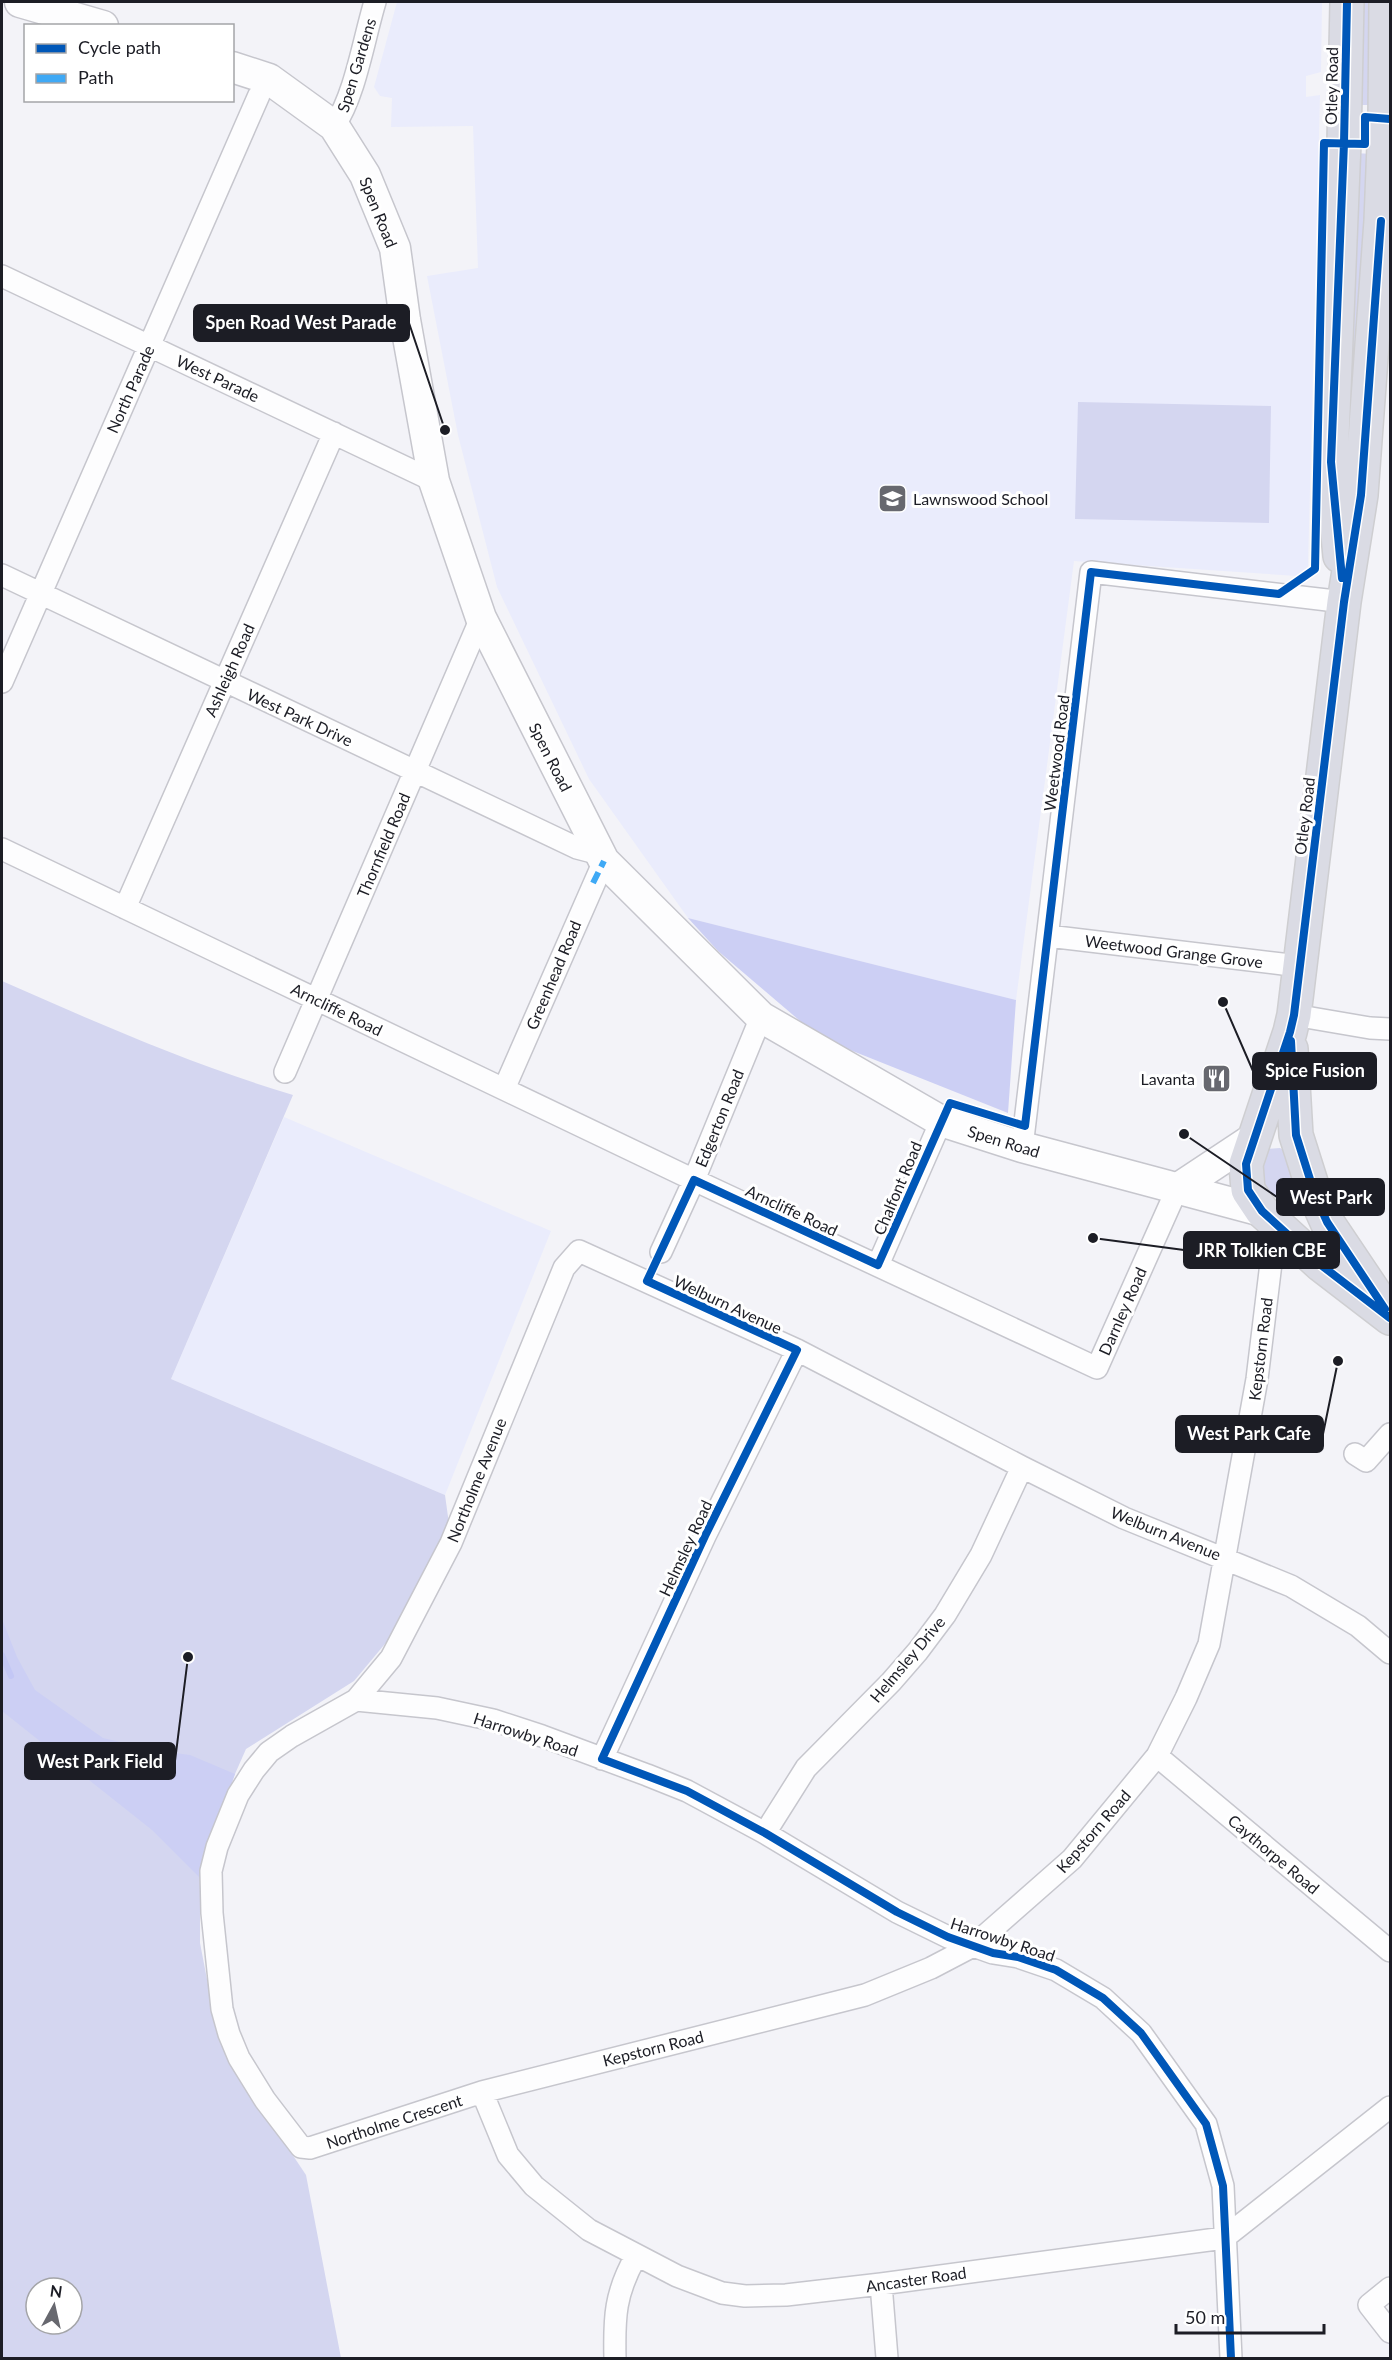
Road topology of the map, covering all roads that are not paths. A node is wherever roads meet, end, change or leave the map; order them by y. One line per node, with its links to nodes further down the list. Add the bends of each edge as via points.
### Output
1 (20, 2): 5 (street)
2 (375, 2): 8 (street, Spen Gardens, via 350,93)
3 (1347, 2): 15 (highway, Otley Road, via 1331,462)
4 (1386, 2): 15 (highway, Otley Road, via 1380,233 1361,495)
5 (96, 24)
6 (234, 68): 8 (street, Spen Road, via 269,79)
7 (259, 95): 10 (street, North Parade)
8 (334, 126): 12 (street, Spen Road, via 365,175 395,248)
9 (2, 276): 10 (street, West Parade)
10 (149, 346): 11 (street, West Parade); 14 (street, North Parade)
11 (334, 433): 12 (street, West Parade); 17 (street, Ashleigh Road)
12 (435, 481): 16 (street, Spen Road)
13 (2, 575): 14 (street, West Park Drive)
14 (40, 594): 17 (street, West Park Drive); 18 (street, North Parade)
15 (1344, 602): 23 (street, Weetwood Road, via 1090,572); 24 (highway, Otley Road)
16 (481, 618): 19 (street, Thornfield Road); 21 (street, Spen Road)
17 (224, 681): 19 (street, West Park Drive); 22 (street, Ashleigh Road)
18 (2, 682)
19 (415, 771): 21 (street, West Park Drive, via 577,848); 25 (street, Thornfield Road)
20 (2, 849): 22 (street, Arncliffe Road)
21 (599, 866): 26 (street, Spen Road); 30 (street, Greenhead Road)
22 (124, 908): 25 (street, Arncliffe Road)
23 (1048, 936): 24 (street, Weetwood Grange Grove); 34 (street, Weetwood Road)
24 (1299, 966): 27 (highway, Otley Road)
25 (316, 999): 29 (street, Thornfield Road); 30 (street, Arncliffe Road)
26 (761, 1017): 31 (street, Spen Road); 35 (street, Edgerton Road)
27 (1292, 1023): 28 (street); 32 (highway, Otley Road); 33 (highway, Otley Road)
28 (1390, 1029)
29 (285, 1072)
30 (504, 1089): 35 (street, Arncliffe Road)
31 (941, 1121): 34 (street, Spen Road); 41 (street, Chalfont Road)
32 (1296, 1135): 33 (highway); 37 (highway, Otley Road)
33 (1254, 1138): 36 (street); 38 (highway, Otley Road, via 1246,1164 1248,1190)
34 (1022, 1147): 36 (street, Spen Road)
35 (694, 1180): 40 (street, Edgerton Road); 41 (street, Arncliffe Road)
36 (1177, 1189): 38 (street, Spen Road); 44 (street, Darnley Road)
37 (1315, 1195): 38 (highway); 42 (highway, Otley Road, via 1327,1222)
38 (1271, 1220): 42 (highway, Otley Road, via 1321,1265); 48 (street, Kepstorn Road, via 1271,1263 1257,1380)
39 (579, 1251): 43 (street, Welburn Avenue); 50 (street, Northolme Avenue, via 564,1268 451,1543 391,1658)
40 (661, 1252)
41 (879, 1265): 44 (street, Arncliffe Road)
42 (1390, 1317)
43 (797, 1350): 47 (street, Welburn Avenue); 52 (street, Helmsley Road)
44 (1097, 1368)
45 (1390, 1434): 46 (street, via 1366,1461)
46 (1355, 1454)
47 (1022, 1467): 48 (street, Welburn Avenue, via 1124,1518); 53 (street, Helmsley Drive, via 981,1555 945,1614 891,1682 806,1768)
48 (1225, 1558): 49 (street, Welburn Avenue, via 1291,1586 1358,1626); 51 (street, Kepstorn Road, via 1209,1644)
49 (1390, 1653)
50 (356, 1700): 52 (street, Harrowby Road, via 437,1708 493,1720); 56 (street, Northolme Crescent, via 269,1752 238,1795 227,1820 211,1871 215,1955 229,2034 265,2100 301,2147 324,2144)
51 (1157, 1756): 54 (street, Kepstorn Road, via 1072,1859); 55 (street, Caythorpe Road)
52 (602, 1759): 53 (street, Harrowby Road, via 687,1791)
53 (765, 1833): 54 (street, Harrowby Road, via 897,1912)
54 (973, 1946): 56 (street, Kepstorn Road, via 865,1995); 58 (street, Harrowby Road, via 1056,1970 1103,1998 1141,2033 1206,2124 1223,2186)
55 (1390, 1952)
56 (482, 2092): 59 (street, Ancaster Road, via 508,2155 534,2186 589,2230)
57 (1390, 2107): 58 (street)
58 (1224, 2238): 60 (street, Ancaster Road); 65 (street, Harrowby Road)
59 (636, 2256): 60 (street, Ancaster Road, via 722,2293 745,2296); 63 (street, via 617,2298)
60 (881, 2284): 64 (street)
61 (1390, 2288): 62 (street, via 1369,2305)
62 (1390, 2332)
63 (615, 2358)
64 (887, 2358)
65 (1231, 2358)

